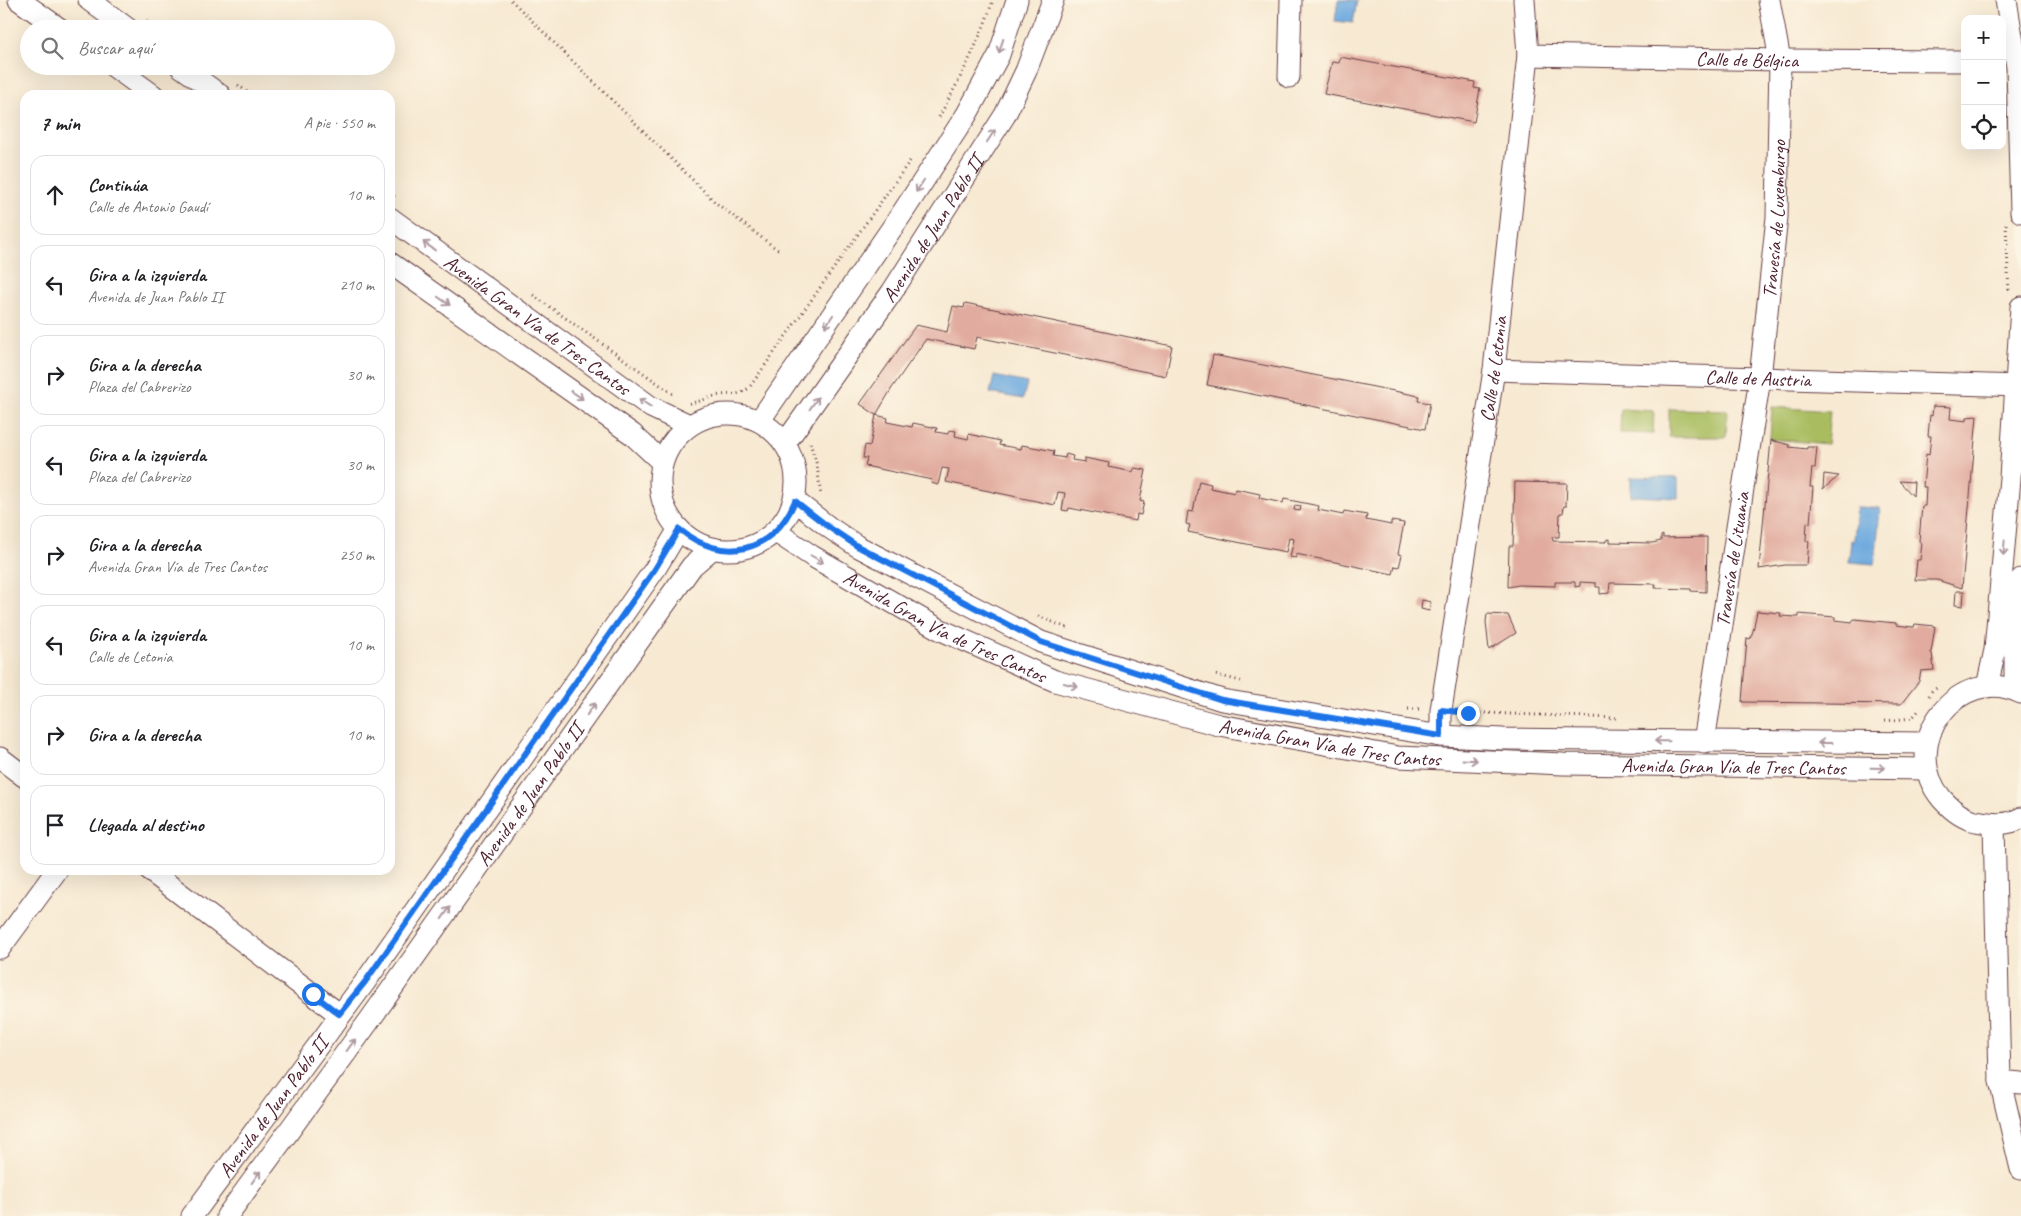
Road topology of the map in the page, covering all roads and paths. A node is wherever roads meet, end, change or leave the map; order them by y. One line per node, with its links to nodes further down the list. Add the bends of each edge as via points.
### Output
1 (19, 0): 11 (street)
2 (89, 0): 12 (street)
3 (511, 0): 26 (path, via 716,203)
4 (994, 0): 22 (path, via 963,74)
5 (1017, 0): 33 (street, Avenida de Juan Pablo II, one-way to 33, via 998,54 967,114)
6 (1053, 0): 40 (street, Avenida de Juan Pablo II, one-way to 6, via 892,292 1005,115)
7 (1292, 0): 19 (street)
8 (1524, 0): 13 (street, Calle de Letonia)
9 (1769, 0): 14 (street, Travesía de Luxemburgo)
10 (2006, 0): 16 (street)
11 (47, 20)
12 (116, 20)
13 (1528, 55): 14 (street, Calle de Bélgica); 31 (street, Calle de Letonia)
14 (1780, 60): 15 (street, Calle de Bélgica); 32 (street, Travesía de Luxemburgo, via 1777,217)
15 (1961, 61)
16 (2013, 66): 25 (street)
17 (125, 75): 20 (street)
18 (192, 75): 21 (street)
19 (1289, 77)
20 (146, 90)
21 (213, 90)
22 (936, 123)
23 (916, 153): 30 (path)
24 (395, 210): 38 (street, Avenida Gran Vía de Tres Cantos, one-way to 24, via 651,407)
25 (2021, 212)
26 (778, 250)
27 (395, 267): 41 (street, Avenida Gran Vía de Tres Cantos, one-way to 41, via 632,434)
28 (526, 290): 35 (path)
29 (2021, 307): 34 (street)
30 (767, 364): 33 (path); 36 (path, via 749,388 739,395 720,395 703,402)
31 (1494, 370): 32 (street, Calle de Austria); 56 (street, Calle de Letonia)
32 (1760, 378): 34 (street, Calle de Austria); 60 (street, Travesía de Lituania)
33 (789, 379): 37 (street, Avenida de Juan Pablo II)
34 (2018, 386): 53 (street, one-way to 53, via 1995,650)
35 (678, 398)
36 (686, 403)
37 (760, 420): 38 (street, via 712,414); 40 (street)
38 (689, 425): 41 (street, via 670,445)
39 (808, 434): 43 (path, via 817,465)
40 (786, 442): 42 (street, via 796,464)
41 (662, 462): 44 (street, via 660,483 664,507)
42 (795, 501): 45 (street); 59 (street, Avenida Gran Vía de Tres Cantos, via 857,546 1041,642 1222,700)
43 (822, 502)
44 (679, 529): 46 (street, via 692,540); 70 (street, Avenida de Juan Pablo II, via 655,569 365,982)
45 (776, 532): 46 (street, via 745,549); 63 (street, Avenida Gran Vía de Tres Cantos, one-way to 63, via 939,629 1055,681 1219,725 1398,757 1563,764)
46 (713, 548): 75 (street, Avenida de Juan Pablo II, one-way to 46, via 692,566)
47 (2021, 579): 54 (street, via 2015,650)
48 (1035, 615): 49 (path)
49 (1070, 629)
50 (1214, 675): 51 (path)
51 (1243, 682)
52 (1945, 682): 58 (path, via 1932,690 1912,718)
53 (1987, 687): 54 (street); 61 (street, via 1966,693 1947,705 1933,723)
54 (2018, 692)
55 (1404, 709): 56 (path)
56 (1441, 710): 57 (path); 59 (street, Calle de Letonia)
57 (1622, 718)
58 (1882, 721)
59 (1441, 736): 60 (street, Avenida Gran Vía de Tres Cantos, one-way to 59)
60 (1704, 742): 61 (street, Avenida Gran Vía de Tres Cantos, one-way to 60)
61 (1926, 744): 63 (street)
62 (0, 758): 64 (street)
63 (1926, 769): 66 (street, via 1935,791 1950,809 1971,820)
64 (20, 773)
65 (2021, 818): 66 (street)
66 (1994, 824): 71 (street)
67 (53, 875): 69 (street)
68 (156, 875): 70 (street)
69 (0, 948)
70 (339, 1014): 74 (street, Avenida de Juan Pablo II)
71 (2000, 1081): 72 (street); 73 (street)
72 (2021, 1083)
73 (2021, 1170)
74 (192, 1216)
75 (227, 1216)

